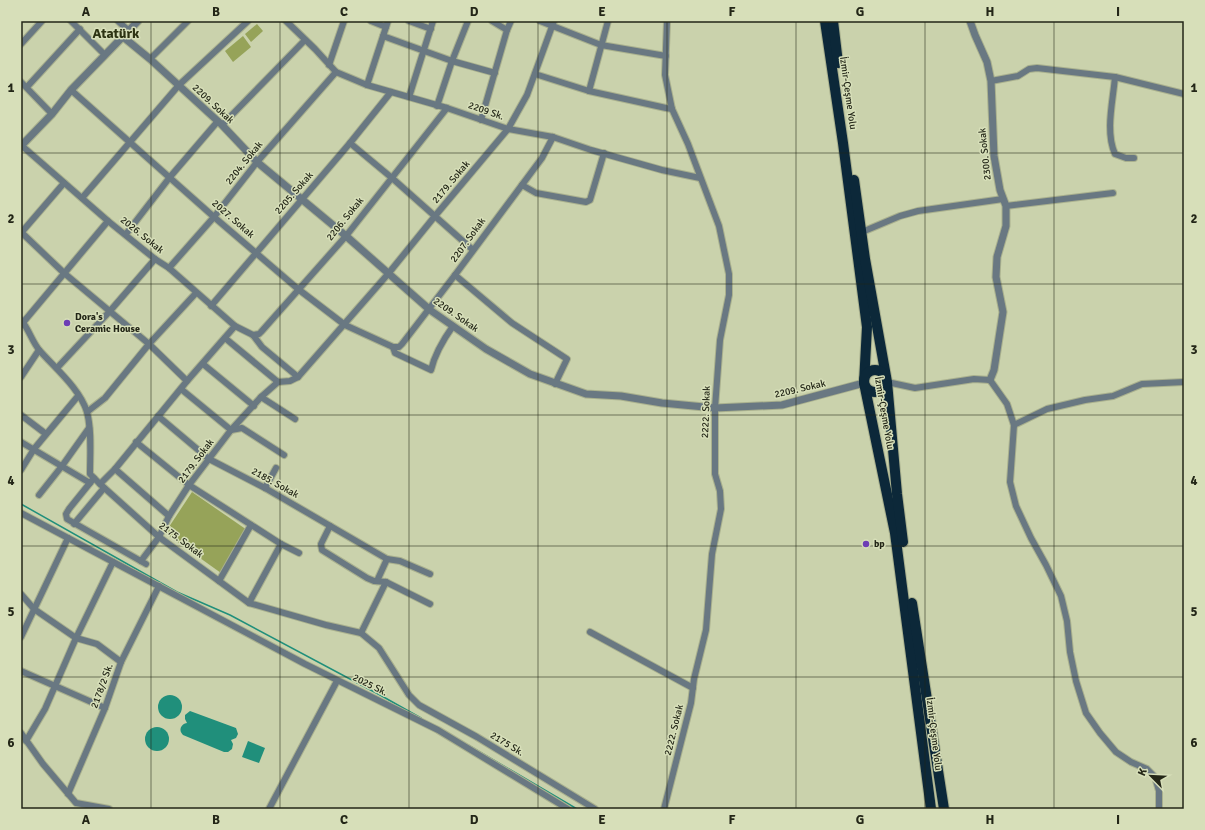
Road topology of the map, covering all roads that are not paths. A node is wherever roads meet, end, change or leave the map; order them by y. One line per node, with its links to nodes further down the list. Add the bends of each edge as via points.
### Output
1 (42, 21): 30 (street)
2 (71, 21): 23 (street)
3 (118, 21): 24 (street)
4 (138, 21): 24 (street)
5 (188, 21): 35 (street)
6 (248, 21): 44 (street)
7 (286, 21): 29 (street, 2209 Sk.)
8 (344, 21): 37 (street)
9 (371, 21): 22 (street)
10 (409, 21): 25 (street)
11 (434, 21): 25 (street)
12 (468, 21): 36 (street)
13 (492, 21): 26 (street)
14 (511, 21): 26 (street)
15 (540, 21): 21 (street)
16 (608, 21): 31 (street)
17 (667, 21): 34 (street, 2222. Sokak)
18 (825, 21): 112 (highway, İzmir-Çeşme Yolu, via 866,327)
19 (832, 21): 79 (highway, İzmir-Çeşme Yolu)
20 (970, 21): 43 (street, 2300. Sokak, via 987,62)
21 (554, 23): 31 (street); 40 (street, 2179. Sokak)
22 (387, 24): 28 (street)
23 (80, 29): 33 (street); 46 (street)
24 (128, 30): 27 (street)
25 (431, 30): 32 (street)
26 (507, 30): 39 (street)
27 (122, 36): 33 (street); 35 (street, 2209. Sokak)
28 (383, 36): 32 (street); 45 (street)
29 (305, 40): 37 (street, 2209 Sk.); 57 (street)
30 (21, 44)
31 (601, 45): 34 (street); 48 (street)
32 (424, 50): 36 (street); 51 (street)
33 (105, 55): 47 (street)
34 (666, 56): 54 (street, 2222. Sokak, via 665,75)
35 (150, 59): 44 (street, 2209. Sokak)
36 (452, 60): 39 (street); 52 (street)
37 (329, 65): 38 (street, 2209 Sk.)
38 (336, 72): 45 (street, 2209 Sk.); 65 (street, 2204. Sokak)
39 (495, 73): 56 (street)
40 (535, 74): 48 (street); 58 (street, 2179. Sokak, via 527,95)
41 (1115, 77): 43 (street, via 1037,68 1029,69 1018,76); 50 (street); 64 (street, via 1111,145 1116,154)
42 (21, 82): 46 (street)
43 (991, 82): 74 (street, 2300. Sokak, via 994,156)
44 (179, 85): 57 (street, 2209. Sokak); 60 (street)
45 (367, 85): 49 (street, 2209 Sk.)
46 (27, 88): 55 (street)
47 (71, 90): 55 (street); 60 (street, 2027. Sokak)
48 (589, 90): 54 (street)
49 (391, 92): 51 (street, 2209 Sk.); 61 (street, 2205. Sokak)
50 (1184, 94)
51 (409, 97): 52 (street, 2209 Sk.)
52 (437, 106): 53 (street, 2209 Sk.)
53 (447, 108): 56 (street, 2209 Sk.); 67 (street, 2206. Sokak)
54 (672, 108): 68 (street, 2222. Sokak)
55 (52, 114): 62 (street)
56 (481, 120): 58 (street, 2209 Sk.)
57 (220, 123): 65 (street, 2209. Sokak); 66 (street)
58 (508, 129): 59 (street, 2209 Sk.); 75 (street, 2179. Sokak)
59 (553, 137): 63 (street, 2209 Sk.); 70 (street, 2207. Sokak, via 542,158)
60 (130, 142): 66 (street, 2027. Sokak); 72 (street)
61 (350, 143): 67 (street); 73 (street, 2205. Sokak)
62 (21, 146): 69 (street, 2026. Sokak)
63 (604, 153): 68 (street, 2209 Sk.); 70 (street, via 590,200 586,202 536,193)
64 (1134, 158)
65 (257, 162): 73 (street, 2209. Sokak); 76 (street, 2204. Sokak)
66 (170, 177): 76 (street, 2027. Sokak); 80 (street)
67 (392, 178): 75 (street); 81 (street, 2206. Sokak)
68 (700, 178): 118 (street, 2222. Sokak, via 719,226 729,274 730,295 720,340)
69 (64, 183): 72 (street, 2026. Sokak); 78 (street)
70 (522, 185): 82 (street, 2207. Sokak)
71 (1113, 193): 74 (street)
72 (82, 198): 77 (street, 2026. Sokak)
73 (301, 200): 81 (street, 2209. Sokak); 83 (street, 2205. Sokak)
74 (1004, 202): 79 (street, via 918,211); 107 (street, 2300. Sokak, via 1006,226 997,257 996,277 1003,312 994,370)
75 (435, 216): 82 (street); 87 (street, 2179. Sokak)
76 (214, 217): 83 (street, 2027. Sokak); 85 (street, 2204. Sokak)
77 (108, 221): 80 (street, 2026. Sokak); 86 (street)
78 (21, 232): 86 (street)
79 (862, 232): 110 (highway, İzmir-Çeşme Yolu)
80 (126, 234): 84 (street, 2026. Sokak)
81 (346, 236): 87 (street, 2209. Sokak); 89 (street, 2206. Sokak)
82 (473, 250): 88 (street, 2207. Sokak)
83 (256, 252): 89 (street, 2027. Sokak); 91 (street, 2205. Sokak)
84 (155, 259): 85 (street, 2026. Sokak); 93 (street)
85 (169, 268): 90 (street, 2026. Sokak)
86 (64, 273): 93 (street); 94 (street)
87 (388, 274): 92 (street, 2209. Sokak); 95 (street, 2179. Sokak)
88 (455, 275): 92 (street, 2207. Sokak); 113 (street, via 508,320 567,359)
89 (298, 289): 95 (street, 2027. Sokak); 98 (street, 2206. Sokak, via 261,332)
90 (196, 293): 91 (street, 2026. Sokak); 100 (street)
91 (212, 306): 96 (street, 2026. Sokak)
92 (430, 310): 97 (street, 2209. Sokak); 101 (street, 2207. Sokak, via 399,347)
93 (110, 311): 100 (street); 104 (street)
94 (22, 322): 102 (street)
95 (345, 325): 101 (street, 2027. Sokak); 106 (street, 2179. Sokak)
96 (235, 326): 98 (street, 2026. Sokak); 99 (street)
97 (453, 326): 101 (street, 2027. Sokak, via 440,345 431,370 395,353); 113 (street, 2209. Sokak, via 518,368)
98 (253, 335): 106 (street, via 262,347)
99 (226, 338): 103 (street); 109 (street)
100 (149, 344): 108 (street); 119 (street, via 105,398)
101 (392, 347)
102 (39, 350): 104 (street); 105 (street)
103 (203, 364): 108 (street); 117 (street)
104 (57, 368): 115 (street)
105 (21, 377)
106 (298, 377): 109 (street, via 290,382)
107 (990, 380): 110 (street, via 974,379 915,388); 123 (street, via 1007,404)
108 (187, 381): 114 (street)
109 (278, 382): 116 (street, 2179. Sokak)
110 (887, 382): 112 (highway, via 882,390 875,392 868,390); 112 (highway, via 885,376 872,371 866,374); 185 (highway, İzmir-Çeşme Yolu, via 913,616)
111 (1184, 382): 123 (street, via 1142,384 1113,396 1047,409)
112 (864, 383): 118 (street, 2209. Sokak, via 782,405); 184 (highway, İzmir-Çeşme Yolu, via 895,533)
113 (555, 384): 118 (street, 2209. Sokak, via 586,394)
114 (181, 389): 121 (street); 125 (street)
115 (78, 396): 119 (street); 126 (street)
116 (262, 396): 117 (street, 2179. Sokak); 122 (street)
117 (254, 406): 125 (street, 2179. Sokak)
118 (715, 408): 170 (street, 2222. Sokak, via 715,474 720,491 720,509 712,554 706,630)
119 (86, 412): 124 (street)
120 (21, 415): 126 (street)
121 (158, 416): 128 (street); 131 (street, 2185. Sokak)
122 (295, 420)
123 (1014, 425): 186 (street, via 1010,482 1016,506 1061,596 1076,681 1086,713 1116,752 1147,769 1155,777 1159,791)
124 (89, 428): 132 (street); 136 (street, via 90,474)
125 (231, 430): 130 (street, via 242,428); 131 (street, 2179. Sokak)
126 (46, 434): 129 (street)
127 (21, 442): 129 (street)
128 (136, 442): 134 (street); 138 (street)
129 (34, 449): 132 (street); 135 (street)
130 (284, 455)
131 (210, 459): 138 (street, 2179. Sokak); 140 (street, 2185. Sokak)
132 (62, 466): 137 (street); 141 (street)
133 (276, 468): 140 (street)
134 (115, 469): 139 (street); 143 (street)
135 (21, 470)
136 (94, 478): 137 (street); 139 (street, 2175. Sokak)
137 (90, 484): 144 (street, via 66,514 67,520)
138 (190, 485): 143 (street, 2179. Sokak); 145 (street)
139 (102, 486): 144 (street); 147 (street, 2175. Sokak)
140 (265, 488): 146 (street, 2185. Sokak)
141 (39, 495)
142 (21, 513): 148 (street, 2025 Sk.)
143 (169, 516): 147 (street, 2179. Sokak)
144 (74, 524): 147 (street, 2179. Sokak, via 143,562)
145 (251, 525): 149 (street); 154 (street)
146 (330, 526): 151 (street, 2185. Sokak); 155 (street, via 321,544 322,550 367,578)
147 (158, 537): 154 (street, 2175. Sokak)
148 (68, 538): 152 (street, 2025 Sk.); 161 (street)
149 (281, 544): 150 (street); 159 (street)
150 (299, 553)
151 (387, 559): 153 (street, 2185. Sokak, via 400,561); 155 (street)
152 (113, 562): 157 (street, 2025 Sk.); 165 (street)
153 (430, 574)
154 (219, 581): 159 (street, 2175. Sokak)
155 (377, 581): 156 (street)
156 (386, 582): 160 (street); 163 (street)
157 (159, 586): 166 (street, 2178/2 Sk.); 168 (street, 2025 Sk.)
158 (21, 594): 161 (street)
159 (250, 603): 163 (street, 2175. Sokak)
160 (430, 604)
161 (34, 609): 164 (street); 165 (street)
162 (590, 632): 170 (street)
163 (361, 633): 171 (street, 2175. Sokak, via 379,648)
164 (21, 637)
165 (76, 638): 166 (street, via 97,644); 169 (street)
166 (121, 662): 172 (street, 2178/2 Sk.)
167 (21, 671): 169 (street)
168 (337, 681): 177 (street, 2025 Sk., via 438,730 493,762); 180 (street)
169 (55, 686): 172 (street); 174 (street)
170 (693, 688): 183 (street, 2222. Sokak)
171 (409, 695): 182 (street, 2175 Sk., via 419,705)
172 (105, 708): 175 (street, 2178/2 Sk.)
173 (21, 733): 174 (street)
174 (26, 741): 175 (street)
175 (68, 794): 176 (street)
176 (76, 804): 178 (street); 179 (street)
177 (556, 806): 181 (street, 2025 Sk.)
178 (72, 809)
179 (109, 809)
180 (269, 809)
181 (568, 809)
182 (595, 809)
183 (664, 809)
184 (931, 809)
185 (944, 809)
186 (1159, 809)

